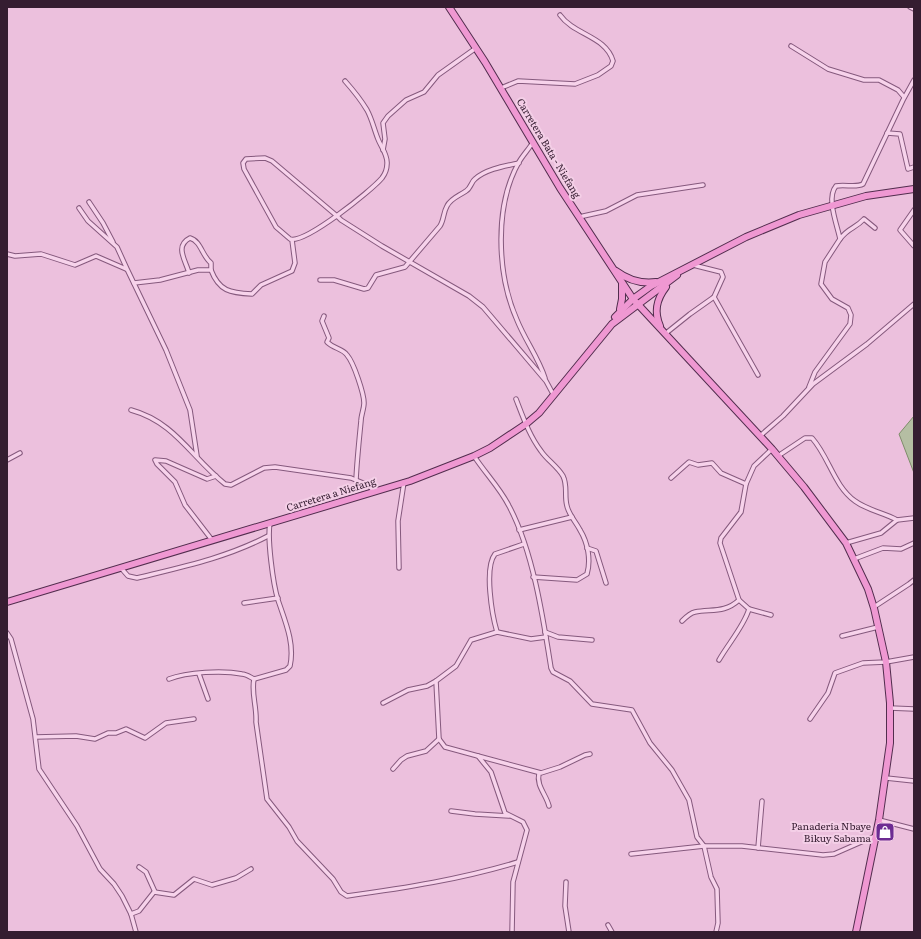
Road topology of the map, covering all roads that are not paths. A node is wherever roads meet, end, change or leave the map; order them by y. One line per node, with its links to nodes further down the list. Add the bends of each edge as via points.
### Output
1 (449, 7): 6 (main road, Carretera Bata - Niefang)
2 (910, 7): 3 (street)
3 (914, 9)
4 (560, 15): 9 (street, via 569,25 603,45 614,61 611,66 598,75 570,85 548,81 518,81)
5 (791, 46): 10 (street, via 828,69 864,80 879,80 898,90)
6 (476, 48): 9 (main road, Carretera Bata - Niefang); 13 (street, via 438,75 424,92 406,100 388,116 383,123)
7 (914, 80): 10 (street)
8 (346, 81): 13 (street, via 367,110)
9 (501, 88): 12 (main road, Carretera Bata - Niefang)
10 (904, 97): 11 (street)
11 (887, 133): 15 (street, via 900,134 908,169); 19 (street, via 863,184 836,186 832,194)
12 (533, 142): 14 (street); 23 (main road, Carretera Bata - Niefang)
13 (383, 150): 22 (street, via 388,160 382,178)
14 (519, 163): 30 (street, via 474,179 468,190 450,202 440,226); 52 (street, via 509,188 503,214 501,255 506,288 516,319)
15 (914, 167)
16 (703, 185): 23 (street, via 637,195 606,211)
17 (914, 189): 19 (main road)
18 (89, 202): 27 (street)
19 (832, 204): 25 (street); 31 (main road, via 774,224)
20 (79, 208): 27 (street, via 83,215)
21 (914, 210): 28 (street, via 900,230)
22 (337, 216): 26 (street); 26 (street, via 272,161 265,158 246,159 243,163 244,169 268,214 284,236); 30 (street)
23 (578, 217): 32 (main road, Carretera Bata - Niefang)
24 (875, 228): 25 (street, via 864,219 858,226 848,229)
25 (840, 239): 53 (street, via 825,262 821,284 832,300 848,308 851,315 850,324 815,372)
26 (292, 240): 34 (street, via 295,263 292,271 261,285 252,294 221,287)
27 (114, 243): 33 (street)
28 (914, 246)
29 (7, 254): 33 (street, via 41,254 75,265 96,256)
30 (410, 261): 37 (street, via 404,267 376,276 368,288 364,289 334,280); 52 (street, via 483,307)
31 (693, 265): 36 (main road); 42 (street, via 721,272 724,277)
32 (610, 266): 39 (main road, via 622,276 635,281); 41 (main road, Carretera Bata - Niefang)
33 (127, 269): 40 (street)
34 (211, 270): 35 (street); 35 (street, via 211,263 204,256 199,244 190,238 183,244 182,250)
35 (189, 273): 40 (street)
36 (677, 274): 38 (main road); 39 (main road)
37 (320, 280)
38 (671, 280): 43 (main road, via 649,297); 50 (main road, via 658,300 656,309 656,317)
39 (660, 282): 43 (main road)
40 (134, 283): 61 (street, via 166,350 190,410)
41 (622, 283): 43 (main road, Carretera Bata - Niefang); 48 (main road, via 621,306)
42 (714, 297): 50 (street); 51 (street)
43 (635, 301): 45 (main road); 46 (main road, Carretera Bata - Niefang); 48 (main road)
44 (914, 304): 53 (street)
45 (628, 311): 46 (main road, via 639,309); 49 (main road)
46 (644, 312): 50 (main road, Carretera Bata - Niefang)
47 (324, 316): 67 (street, via 322,321 329,338 328,342 333,348 342,350 347,355 355,375 359,378 364,402)
48 (615, 317): 49 (main road)
49 (612, 324): 54 (main road, Carretera a Niefang)
50 (664, 333): 58 (main road, Carretera Bata - Niefang)
51 (758, 375)
52 (546, 381): 54 (street)
53 (808, 390): 58 (street)
54 (553, 394): 57 (main road, Carretera a Niefang, via 539,413)
55 (516, 399): 57 (street)
56 (131, 410): 61 (street, via 146,414 162,423)
57 (526, 424): 62 (main road, Carretera a Niefang); 71 (street, via 536,444 564,478 566,505)
58 (760, 436): 59 (main road, Carretera Bata - Niefang)
59 (772, 449): 63 (main road, Carretera Bata - Niefang); 69 (street, via 754,466)
60 (20, 453): 64 (street)
61 (198, 456): 65 (street)
62 (474, 456): 68 (main road, Carretera a Niefang); 75 (street, via 504,496)
63 (778, 456): 73 (street, via 805,438 812,438 848,495 856,502); 78 (main road, Carretera Bata - Niefang, via 822,509)
64 (7, 460)
65 (216, 476): 67 (street, via 225,484 231,485 264,468 275,467); 77 (street, via 207,479 166,461 155,460 175,482 185,505)
66 (670, 478): 69 (street, via 689,462 712,463 722,472)
67 (356, 480): 70 (street)
68 (404, 482): 70 (main road, Carretera a Niefang); 84 (street, via 398,521)
69 (746, 484): 89 (street, via 741,512 720,543)
70 (374, 491): 74 (main road, Carretera a Niefang)
71 (572, 517): 75 (street); 81 (street, via 581,531)
72 (914, 518): 73 (street)
73 (897, 520): 78 (street, via 881,533)
74 (270, 523): 76 (street); 77 (main road, Carretera a Niefang)
75 (519, 530): 79 (street)
76 (268, 536): 83 (street, via 205,562 137,578 128,576); 88 (street)
77 (212, 540): 83 (main road, Carretera a Niefang)
78 (846, 543): 82 (main road, Carretera Bata - Niefang)
79 (524, 544): 85 (street); 97 (street, via 495,554 491,564 492,613)
80 (914, 544): 82 (street, via 901,550 883,548)
81 (587, 548): 85 (street, via 590,565 583,578 569,580); 87 (street, via 596,550)
82 (854, 560): 92 (main road, Carretera Bata - Niefang)
83 (121, 568): 90 (main road, Carretera a Niefang)
84 (399, 568)
85 (533, 576): 98 (street)
86 (914, 580): 92 (street)
87 (606, 583)
88 (278, 598): 91 (street); 107 (street, via 289,630 292,649 290,666 286,670)
89 (739, 600): 93 (street); 95 (street, via 732,607 694,612)
90 (7, 602)
91 (244, 603)
92 (874, 608): 96 (main road, Carretera Bata - Niefang)
93 (749, 609): 94 (street); 104 (street)
94 (770, 615)
95 (682, 621)
96 (878, 627): 100 (street); 105 (main road, Carretera Bata - Niefang)
97 (497, 632): 101 (street, via 531,639); 109 (street, via 470,640 456,666)
98 (545, 632): 101 (street); 102 (street, via 558,637)
99 (7, 633): 116 (street, via 25,688)
100 (842, 636)
101 (546, 637): 131 (street, via 551,668 554,672 570,681 596,706 632,710 650,743 672,770 689,800 697,837)
102 (592, 640)
103 (914, 657): 105 (street)
104 (719, 660)
105 (886, 662): 112 (main road, Carretera Bata - Niefang); 115 (street, via 863,663 835,674 828,694)
106 (199, 674): 107 (street, via 244,674); 108 (street, via 180,675); 110 (street)
107 (254, 678): 134 (street, via 256,722 267,799 297,841 333,879 340,892 347,896 399,889)
108 (170, 679)
109 (436, 681): 111 (street, via 427,686 408,690); 117 (street)
110 (208, 699)
111 (383, 703)
112 (890, 708): 113 (street); 122 (main road, Carretera Bata - Niefang)
113 (914, 709)
114 (194, 719): 116 (street, via 166,723 145,738 126,729 95,739 76,736)
115 (810, 719)
116 (36, 737): 139 (street, via 41,774 77,826 96,863 114,884)
117 (439, 739): 119 (street, via 445,747); 120 (street, via 426,751 407,756)
118 (590, 754): 121 (street, via 585,754 560,768)
119 (478, 756): 121 (street); 127 (street, via 491,772 503,808)
120 (393, 769)
121 (539, 773): 125 (street, via 537,780)
122 (886, 778): 123 (street); 128 (main road, Carretera Bata - Niefang)
123 (914, 781)
124 (762, 801): 132 (street)
125 (549, 806)
126 (451, 811): 127 (street)
127 (509, 816): 134 (street, via 522,822 528,830)
128 (879, 820): 129 (street); 130 (main road, Carretera Bata - Niefang)
129 (914, 829)
130 (875, 836): 132 (street, via 834,854); 146 (main road, Carretera Bata - Niefang)
131 (704, 846): 132 (street); 133 (street); 145 (street, via 710,877 718,896)
132 (758, 848)
133 (631, 854)
134 (518, 862): 142 (street, via 513,882)
135 (139, 866): 138 (street, via 146,872)
136 (251, 869): 138 (street, via 236,878 212,885 194,879 174,895)
137 (566, 882): 143 (street, via 565,906)
138 (155, 892): 139 (street, via 139,910)
139 (131, 914): 141 (street)
140 (608, 925): 144 (street)
141 (136, 932)
142 (512, 932)
143 (569, 932)
144 (612, 932)
145 (716, 932)
146 (856, 932)

